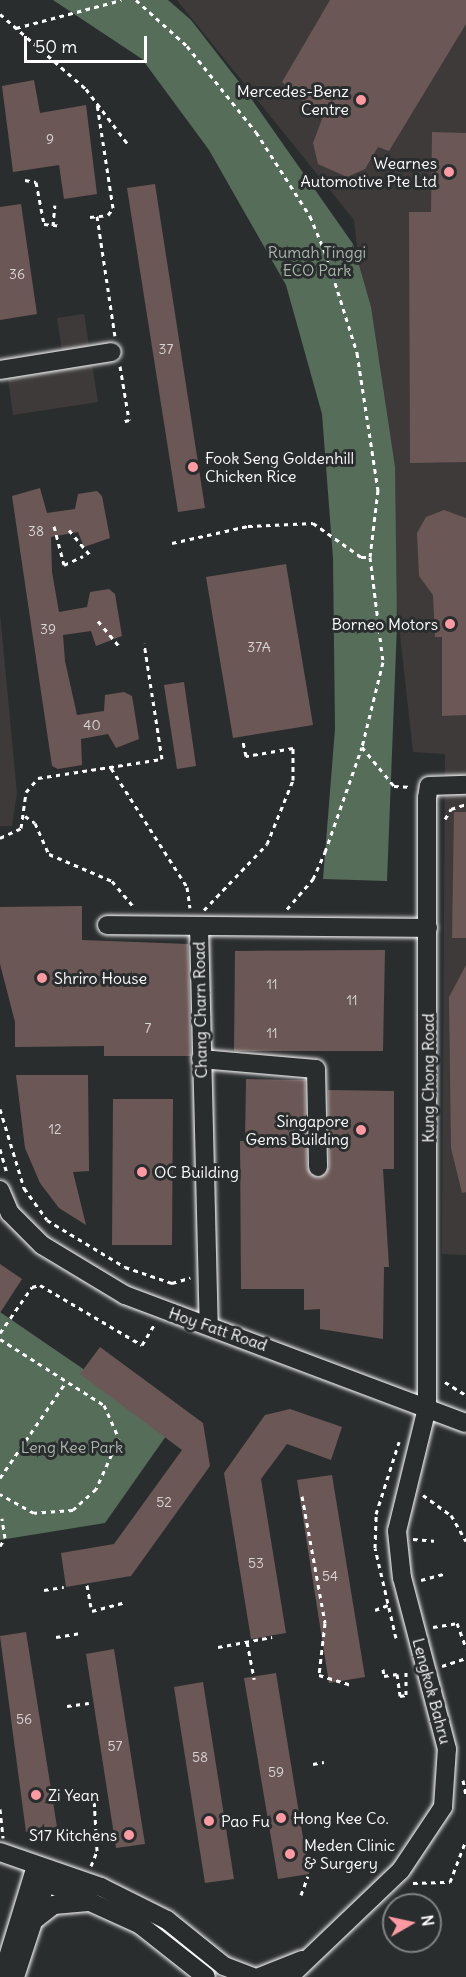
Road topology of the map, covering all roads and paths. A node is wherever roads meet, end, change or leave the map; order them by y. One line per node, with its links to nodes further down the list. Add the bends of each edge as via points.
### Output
1 (121, 0): 4 (path)
2 (136, 0): 21 (path, via 187,46 256,132 310,216 357,353 378,490)
3 (0, 14): 4 (path)
4 (16, 28): 5 (path)
5 (97, 101): 6 (path); 9 (path, via 113,208)
6 (127, 143)
7 (25, 180): 11 (path, via 36,182 44,224)
8 (55, 205): 11 (path)
9 (97, 216): 10 (path); 13 (path)
10 (90, 217)
11 (53, 226): 12 (path)
12 (62, 226)
13 (116, 353): 14 (street); 15 (path, via 129,420)
14 (0, 370)
15 (122, 422)
16 (54, 526): 20 (path, via 64,565)
17 (69, 530): 19 (path)
18 (172, 543): 21 (path, via 248,526 313,523 361,556)
19 (90, 555)
20 (83, 556)
21 (370, 557): 26 (path, via 383,662)
22 (98, 621): 24 (path)
23 (144, 643): 27 (path, via 162,759)
24 (120, 647)
25 (243, 742): 33 (path, via 246,756 293,748 293,780 267,844 215,894)
26 (362, 747): 29 (path, via 394,786); 35 (path, via 313,879)
27 (111, 768): 30 (path, via 38,778 26,792); 33 (path, via 187,887)
28 (466, 785): 29 (street)
29 (429, 786): 36 (street, Kung Chong Road)
30 (25, 816): 31 (path, via 17,833); 32 (path, via 36,823 49,854 112,881)
31 (0, 838)
32 (138, 912)
33 (196, 922): 34 (street); 35 (street, Chang Charn Road); 37 (street, Chang Charn Road)
34 (106, 925)
35 (275, 927): 36 (street, Chang Charn Road)
36 (428, 928): 50 (street, Kung Chong Road)
37 (201, 1059): 40 (street, via 316,1069); 44 (street, Chang Charn Road)
38 (0, 1109): 42 (path, via 24,1188 47,1220 125,1267 172,1283)
39 (0, 1149): 41 (path)
40 (318, 1167)
41 (4, 1184): 44 (street, Hoy Fatt Road, via 25,1230 78,1270 125,1295)
42 (190, 1278)
43 (158, 1318): 45 (path, via 142,1345 40,1285 32,1287)
44 (209, 1324): 50 (street, Hoy Fatt Road)
45 (0, 1333)
46 (0, 1339): 48 (path)
47 (441, 1379): 49 (path)
48 (66, 1382): 52 (path); 54 (path, via 104,1405 115,1422 119,1438 96,1489 74,1510 58,1513 34,1513)
49 (466, 1395)
50 (427, 1408): 51 (street, Hoy Fatt Road); 101 (street, Lengkok Bahru, via 400,1509 398,1553 447,1749 443,1807 401,1870)
51 (466, 1423)
52 (0, 1478)
53 (415, 1490): 60 (path, via 451,1515)
54 (0, 1494)
55 (302, 1496): 83 (path, via 325,1623 319,1675)
56 (2, 1518): 61 (path, via 5,1538)
57 (408, 1532): 58 (path)
58 (409, 1538): 59 (path); 62 (path)
59 (434, 1541)
60 (466, 1541)
61 (0, 1546)
62 (410, 1549)
63 (443, 1574): 64 (path)
64 (416, 1581)
65 (87, 1585): 68 (path, via 92,1609)
66 (64, 1587): 67 (path)
67 (44, 1590)
68 (125, 1602)
69 (388, 1605): 70 (path)
70 (375, 1610)
71 (428, 1628): 77 (path, via 457,1623)
72 (81, 1633): 73 (path)
73 (56, 1637)
74 (272, 1637): 75 (path)
75 (248, 1642): 76 (path); 82 (path)
76 (219, 1647)
77 (466, 1648)
78 (466, 1658): 79 (path, via 438,1670)
79 (435, 1661)
80 (383, 1669): 81 (path, via 384,1676 397,1674 400,1696 406,1695)
81 (406, 1672)
82 (255, 1679)
83 (352, 1685)
84 (89, 1703): 85 (path)
85 (67, 1706)
86 (324, 1762): 87 (path)
87 (313, 1764)
88 (462, 1773): 89 (path)
89 (466, 1796)
90 (94, 1797): 94 (path, via 97,1851)
91 (0, 1809): 93 (path)
92 (466, 1840): 97 (path, via 450,1881)
93 (1, 1853): 95 (street)
94 (90, 1869)
95 (41, 1874): 99 (street); 100 (street); 102 (street); 105 (street, via 101,1887 167,1920 224,1966)
96 (308, 1876): 98 (path)
97 (405, 1884)
98 (301, 1895)
99 (95, 1902): 100 (street, via 54,1905); 104 (street, via 156,1935)
100 (29, 1926): 103 (street)
101 (303, 1959): 106 (street, Lengkok Bahru); 107 (street, Lengkok Bahru)
102 (2, 1977)
103 (15, 1977)
104 (206, 1977)
105 (251, 1977): 106 (street)
106 (259, 1977)
107 (290, 1977)

